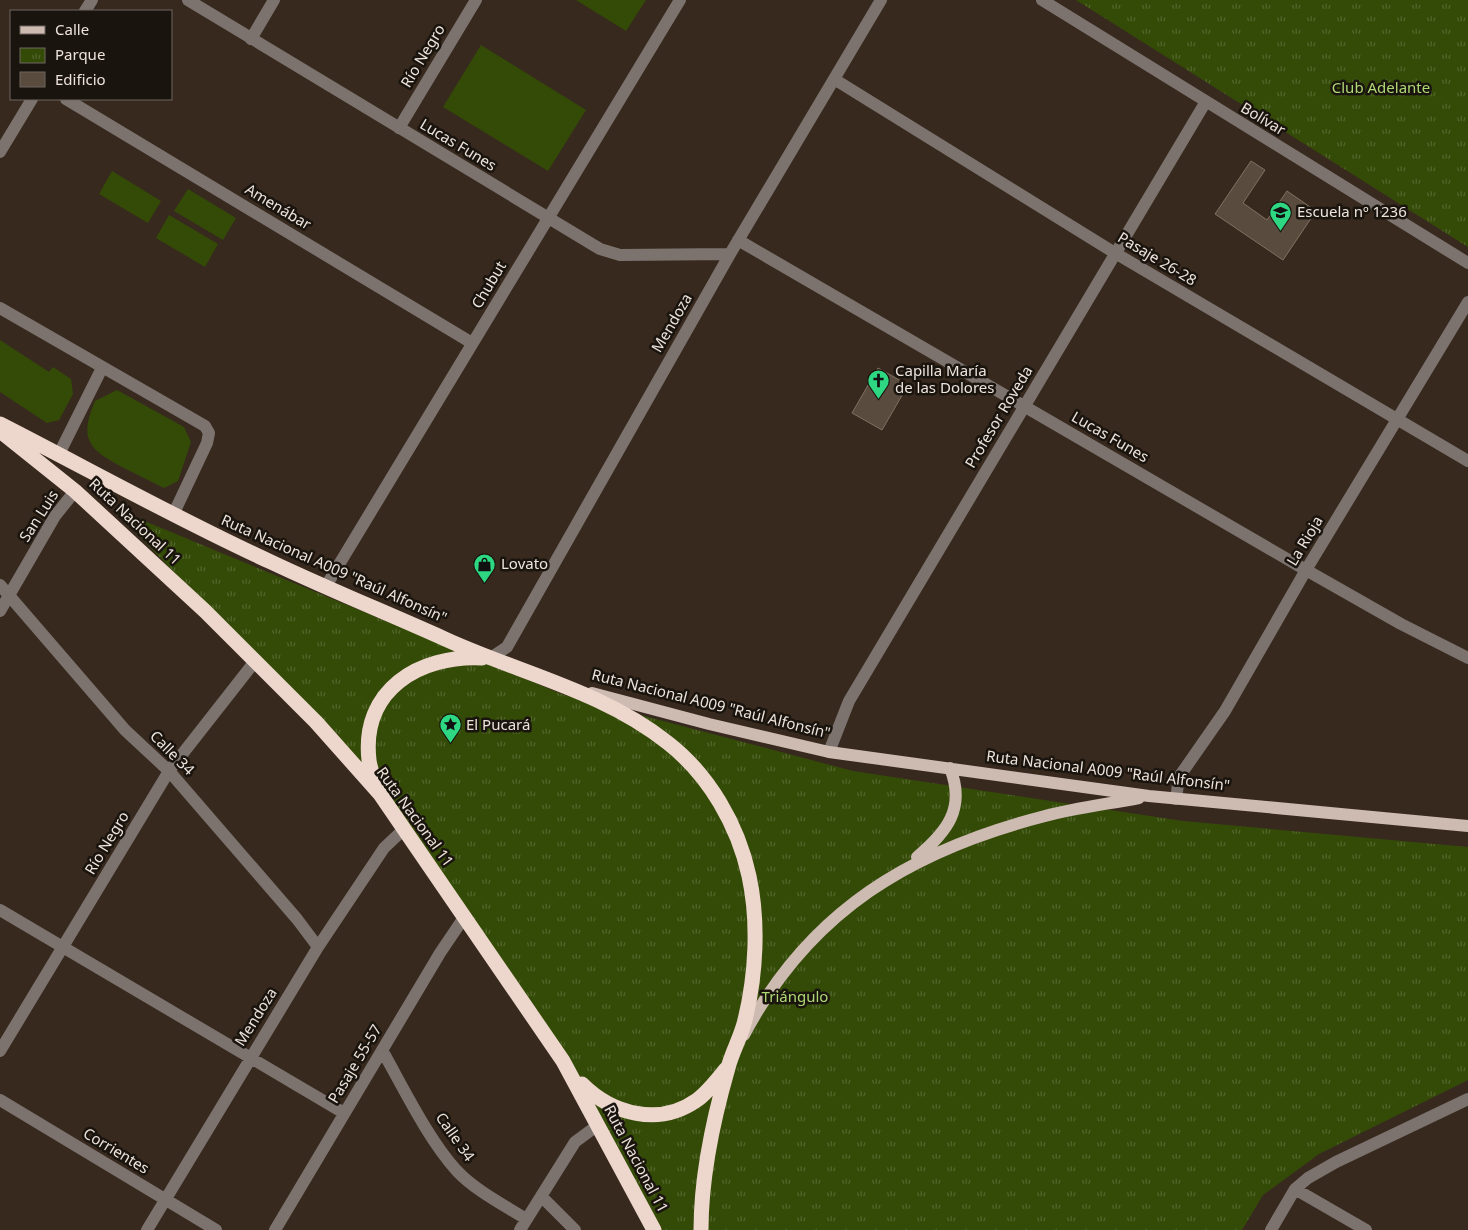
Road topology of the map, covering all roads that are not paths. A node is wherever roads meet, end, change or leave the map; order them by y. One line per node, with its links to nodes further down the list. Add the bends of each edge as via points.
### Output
1 (188, 0): 7 (street, Lucas Funes)
2 (274, 0): 7 (street)
3 (476, 0): 12 (street, Río Negro)
4 (680, 0): 14 (street, Chubut)
5 (881, 0): 8 (street, Mendoza)
6 (1042, 0): 11 (street, Bolívar)
7 (251, 39): 12 (street, Lucas Funes)
8 (834, 79): 15 (street, Mendoza); 16 (street, Pasaje 26-28)
9 (31, 100): 13 (street)
10 (68, 100): 21 (street, Amenábar)
11 (1205, 103): 16 (street, Profesor Roveda); 18 (street, Bolívar)
12 (399, 128): 14 (street, Lucas Funes)
13 (0, 152)
14 (549, 218): 17 (street, Lucas Funes, via 600,249 620,255); 21 (street, Chubut)
15 (738, 240): 17 (street, Mendoza); 23 (street, Lucas Funes)
16 (1115, 253): 23 (street, Profesor Roveda); 24 (street, Pasaje 26-28)
17 (730, 254): 37 (street, Mendoza, via 506,647)
18 (1468, 263)
19 (1468, 302): 24 (street, La Rioja)
20 (0, 308): 22 (street)
21 (472, 343): 33 (street, Chubut)
22 (102, 368): 27 (street); 30 (street, via 205,426 209,433)
23 (1024, 406): 31 (street, Lucas Funes); 40 (street, Profesor Roveda, via 849,701)
24 (1396, 420): 28 (street, Pasaje 26-28); 31 (street, La Rioja)
25 (0, 424): 27 (highway, Ruta Nacional A009 "Raúl Alfonsín")
26 (0, 431): 29 (highway, Ruta Nacional 11)
27 (59, 454): 30 (highway, Ruta Nacional A009 "Raúl Alfonsín")
28 (1468, 461)
29 (76, 491): 34 (street, San Luis, via 56,516); 38 (highway, Ruta Nacional 11)
30 (173, 515): 33 (highway, Ruta Nacional A009 "Raúl Alfonsín")
31 (1306, 570): 36 (street, Lucas Funes); 45 (street, La Rioja, via 1225,711 1179,777)
32 (0, 585): 34 (street, Calle 34)
33 (326, 586): 37 (highway, Ruta Nacional A009 "Raúl Alfonsín")
34 (9, 596): 35 (street, San Luis); 42 (street, Calle 34, via 125,730)
35 (0, 611)
36 (1468, 658)
37 (489, 659): 39 (highway, Ruta Nacional A009 "Raúl Alfonsín"); 43 (highway, via 436,661 403,676 389,692 376,713 368,739 369,762)
38 (256, 660): 42 (street, Río Negro); 43 (highway, Ruta Nacional 11)
39 (576, 689): 40 (main road, Ruta Nacional A009 "Raúl Alfonsín"); 57 (highway, via 670,744 711,788 734,830 749,877 754,942 752,980 744,1023)
40 (829, 752): 41 (main road, Ruta Nacional A009 "Raúl Alfonsín")
41 (950, 768): 44 (main road, Ruta Nacional A009 "Raúl Alfonsín"); 48 (main road, via 956,795 954,812 940,838)
42 (170, 771): 51 (street, Río Negro); 52 (street, Calle 34)
43 (380, 794): 47 (highway, Ruta Nacional 11)
44 (1149, 796): 45 (main road, Ruta Nacional A009 "Raúl Alfonsín"); 48 (main road, via 1046,815 993,831 922,859)
45 (1176, 799): 46 (main road, Ruta Nacional A009 "Raúl Alfonsín")
46 (1468, 826)
47 (403, 830): 50 (highway, Ruta Nacional 11); 52 (street, Mendoza, via 384,848)
48 (897, 873): 57 (main road, via 850,905 800,955 763,1006)
49 (0, 910): 51 (street)
50 (465, 916): 53 (street, Pasaje 55-57); 56 (highway, Ruta Nacional 11)
51 (63, 947): 54 (street, Río Negro); 55 (street)
52 (318, 947): 55 (street, Mendoza)
53 (382, 1050): 60 (street, Pasaje 55-57); 65 (street, Calle 34, via 407,1095 458,1171)
54 (0, 1051)
55 (251, 1057): 60 (street); 64 (street, Mendoza)
56 (563, 1061): 57 (highway, via 596,1098 630,1113 652,1115 674,1112 696,1101); 61 (highway, Ruta Nacional 11)
57 (728, 1066): 71 (highway, via 702,1185)
58 (1468, 1099): 62 (street, via 1336,1162)
59 (0, 1100): 64 (street, Corrientes)
60 (344, 1112): 68 (street, Pasaje 55-57)
61 (598, 1125): 63 (street, via 575,1142); 70 (highway, Ruta Nacional 11)
62 (1295, 1188): 72 (street); 73 (street)
63 (541, 1196): 65 (street); 69 (street)
64 (165, 1199): 66 (street, Mendoza); 67 (street, Corrientes)
65 (523, 1225)
66 (146, 1230)
67 (216, 1230)
68 (275, 1230)
69 (575, 1230)
70 (654, 1230)
71 (700, 1230)
72 (1271, 1230)
73 (1366, 1230)

